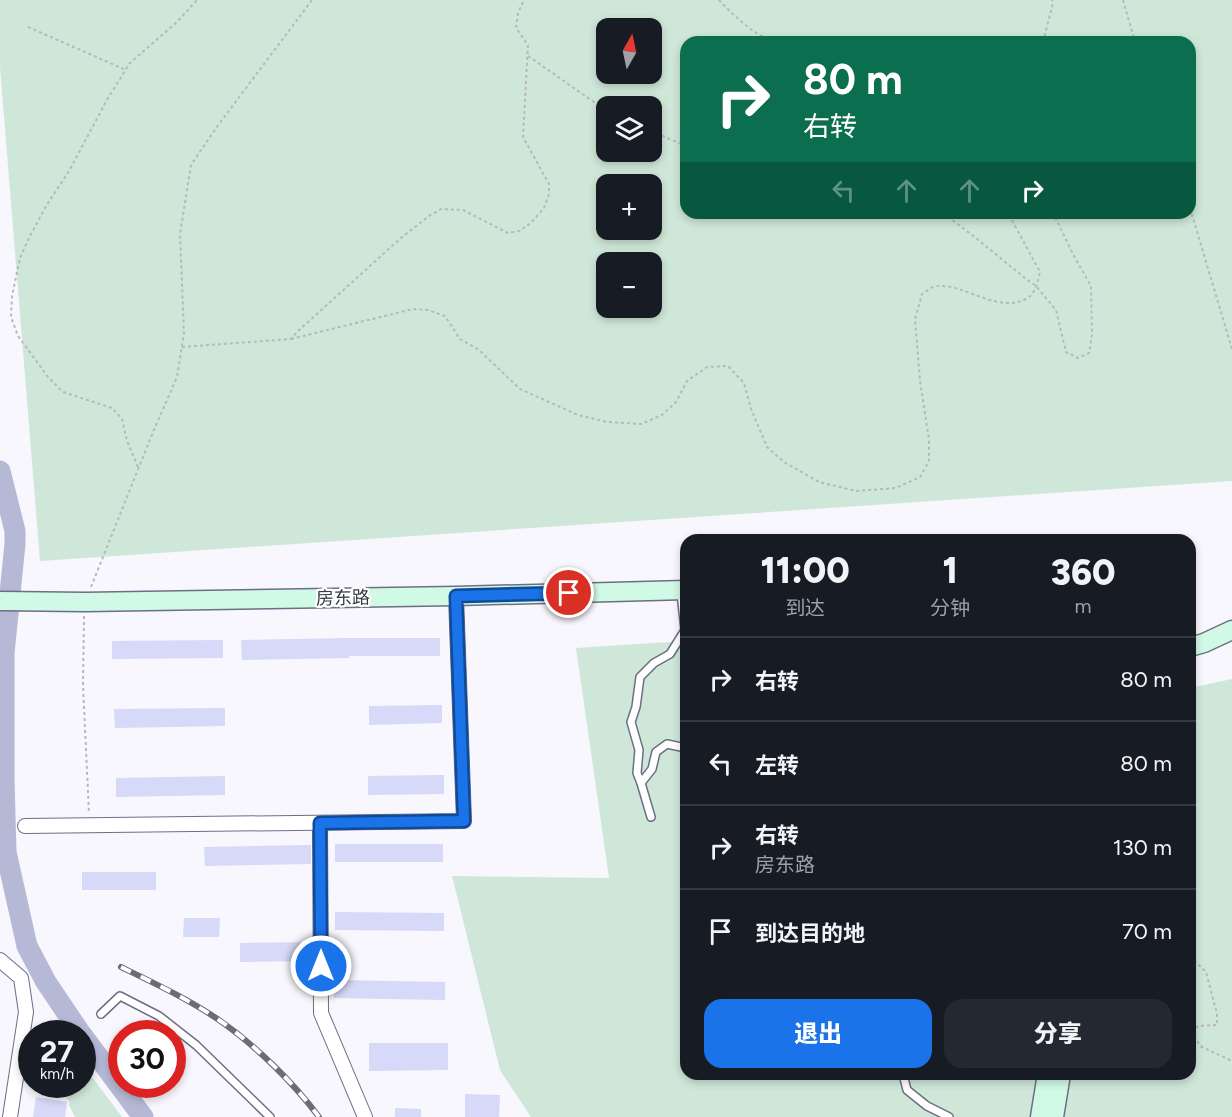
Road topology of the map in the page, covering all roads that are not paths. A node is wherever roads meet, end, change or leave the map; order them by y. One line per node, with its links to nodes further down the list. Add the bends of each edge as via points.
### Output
1 (680, 590): 2 (main road, 房东路)
2 (456, 596): 3 (main road, 房东路); 10 (street, via 464,821)
3 (0, 602)
4 (1232, 630): 6 (main road)
5 (680, 638): 8 (lane, via 670,654 640,677 631,722 639,750 637,773)
6 (1196, 645)
7 (680, 747): 8 (lane, via 667,744 657,752 652,769)
8 (641, 783): 9 (lane)
9 (651, 816)
10 (320, 823): 11 (street); 19 (street, via 321,1013)
11 (26, 826)
12 (0, 960): 17 (street, via 21,978 26,1012)
13 (101, 1014): 18 (lane, via 120,996 159,1016 196,1045)
14 (904, 1080): 20 (lane, via 907,1090)
15 (1046, 1080): 21 (main road)
16 (1060, 1080): 22 (main road)
17 (10, 1117)
18 (270, 1117)
19 (365, 1117)
20 (948, 1117)
21 (1040, 1117)
22 (1054, 1117)

